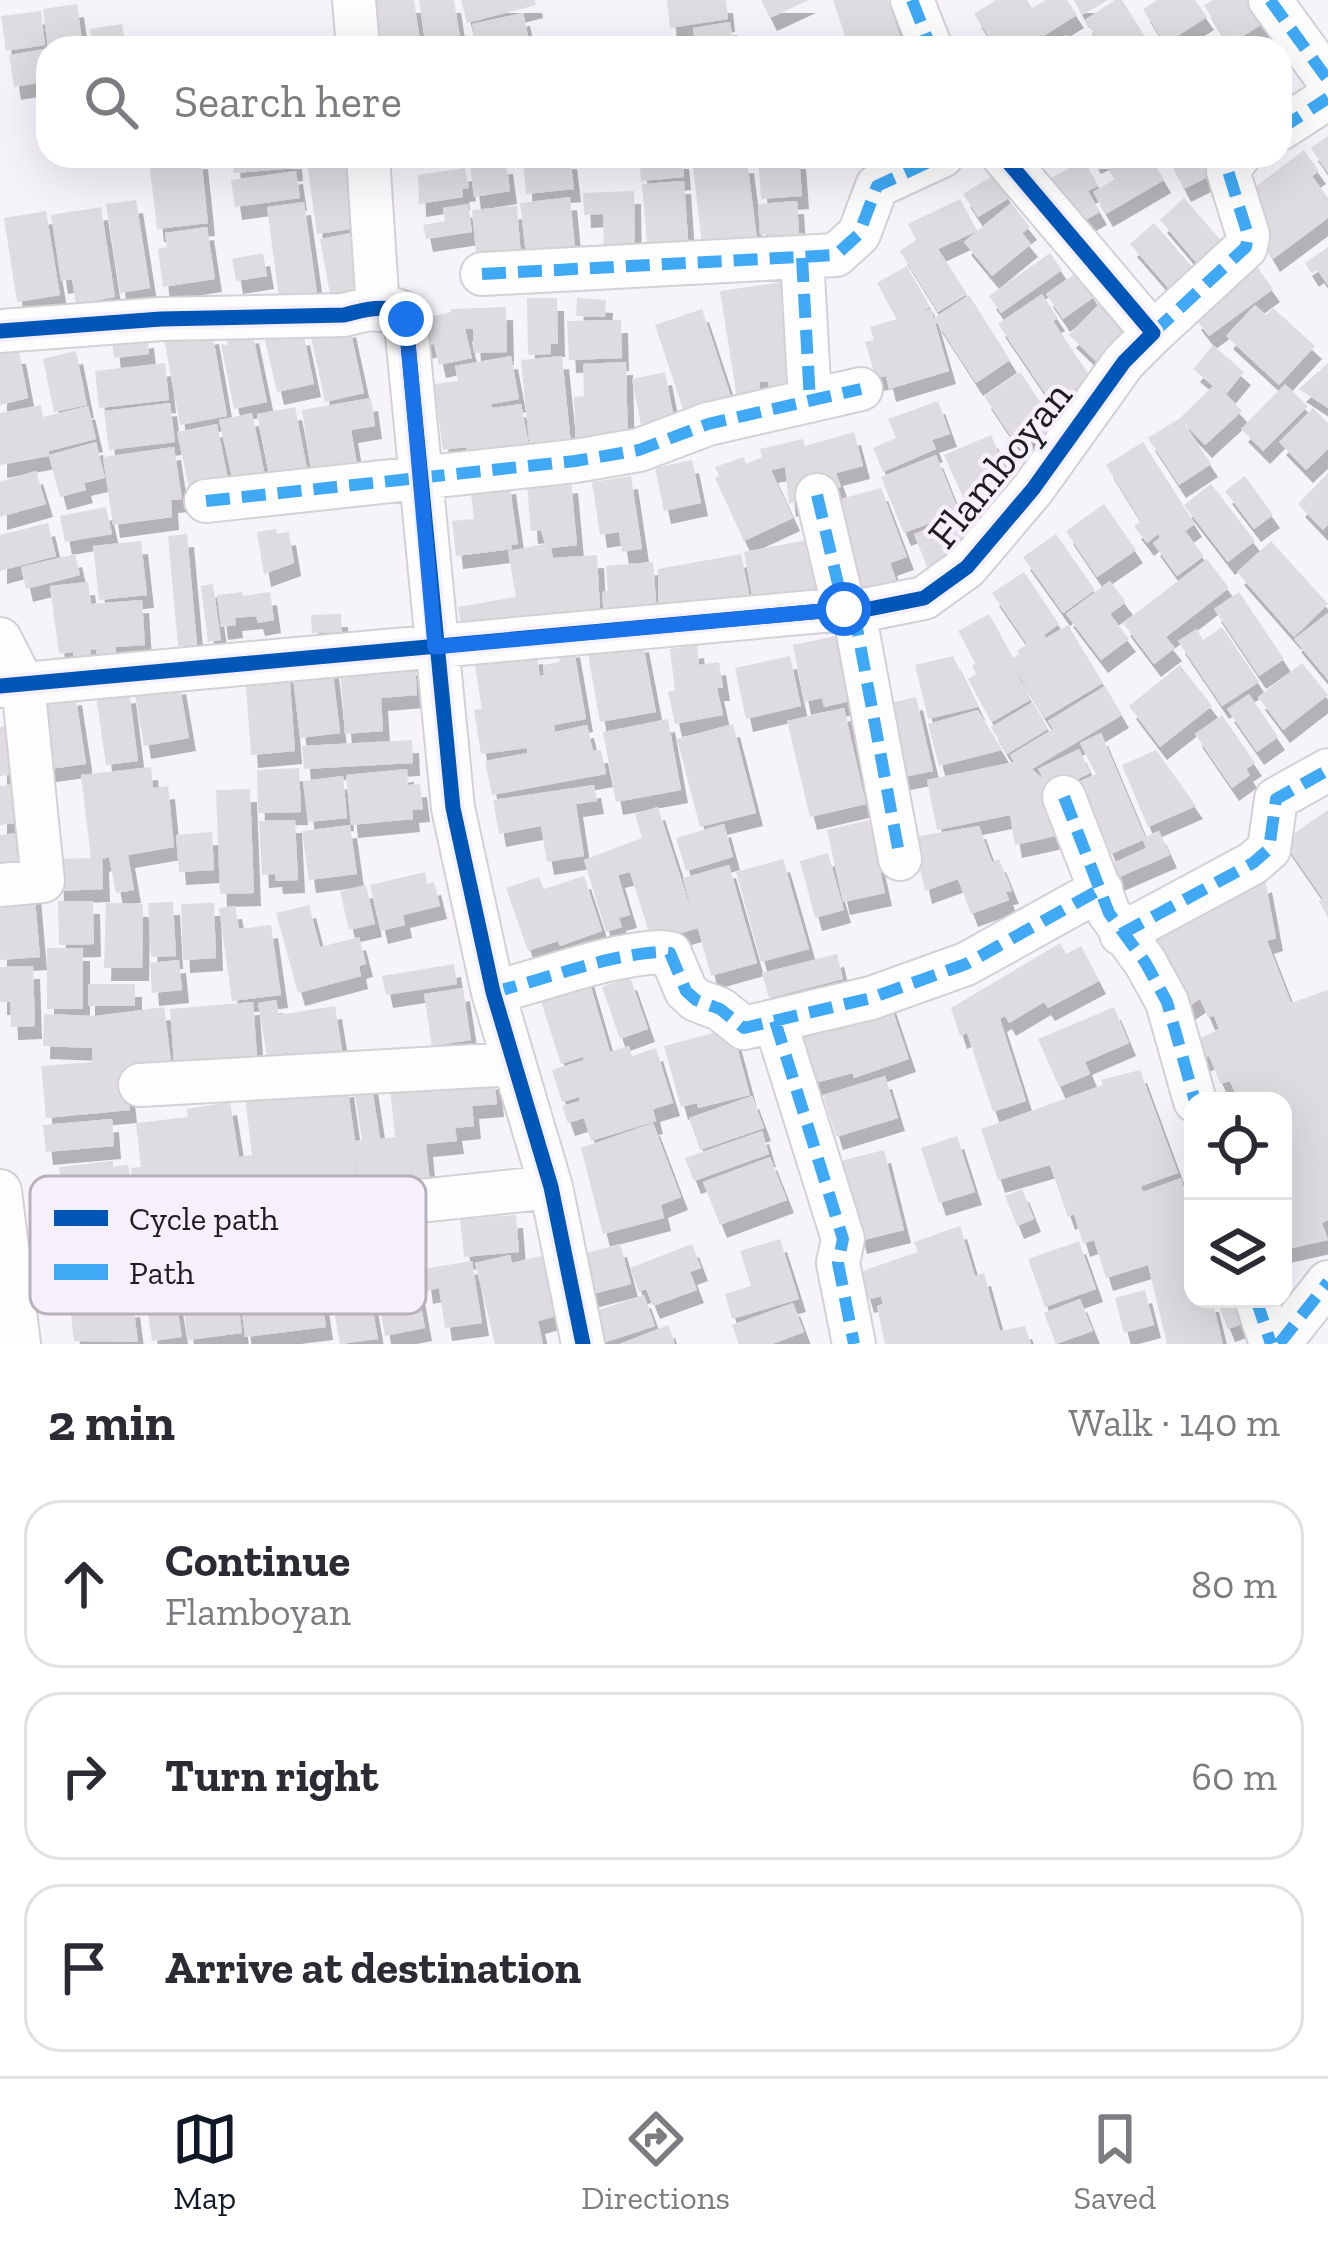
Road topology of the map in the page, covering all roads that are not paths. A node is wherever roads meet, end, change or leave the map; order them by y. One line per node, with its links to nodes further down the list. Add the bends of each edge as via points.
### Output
1 (353, 0): 4 (street)
2 (912, 0): 5 (street)
3 (1270, 0): 6 (street)
4 (357, 36)
5 (926, 36)
6 (1328, 80)
7 (1328, 98): 8 (street)
8 (1292, 121)
9 (369, 168): 15 (street)
10 (915, 168): 13 (street, via 877,185 849,247)
11 (1013, 168): 17 (street)
12 (1230, 168): 17 (street, Flamboyan, via 1246,247)
13 (802, 259): 14 (street); 19 (street)
14 (482, 274)
15 (378, 310): 16 (street); 20 (street, via 406,314)
16 (0, 331)
17 (1153, 333): 23 (street, Flamboyan, via 967,567 924,598)
18 (861, 389): 19 (street)
19 (810, 401): 20 (street, via 639,450)
20 (422, 480): 22 (street); 25 (street)
21 (818, 495): 23 (street)
22 (206, 501)
23 (849, 611): 25 (street, Flamboyan); 29 (street)
24 (0, 639): 26 (street)
25 (435, 647): 26 (street, Flamboyan); 33 (street, via 453,808)
26 (12, 685): 30 (street, via 43,881)
27 (1328, 770): 32 (street, via 1276,799 1269,849 1253,863)
28 (1064, 797): 31 (street)
29 (900, 860)
30 (0, 886)
31 (1101, 889): 32 (street); 34 (street, via 966,964)
32 (1121, 934): 37 (street, via 1167,1002)
33 (493, 992): 34 (street, via 661,952 670,953 696,1000 744,1028); 35 (street)
34 (775, 1021): 47 (street, via 843,1239 838,1263)
35 (512, 1064): 36 (street); 38 (street)
36 (140, 1085)
37 (1192, 1092)
38 (551, 1187): 40 (street); 46 (street)
39 (0, 1191): 42 (street)
40 (426, 1200)
41 (30, 1271): 42 (street)
42 (9, 1274): 45 (street)
43 (1328, 1282): 48 (street)
44 (1260, 1308): 48 (street)
45 (19, 1344)
46 (583, 1344)
47 (854, 1344)
48 (1275, 1344)

